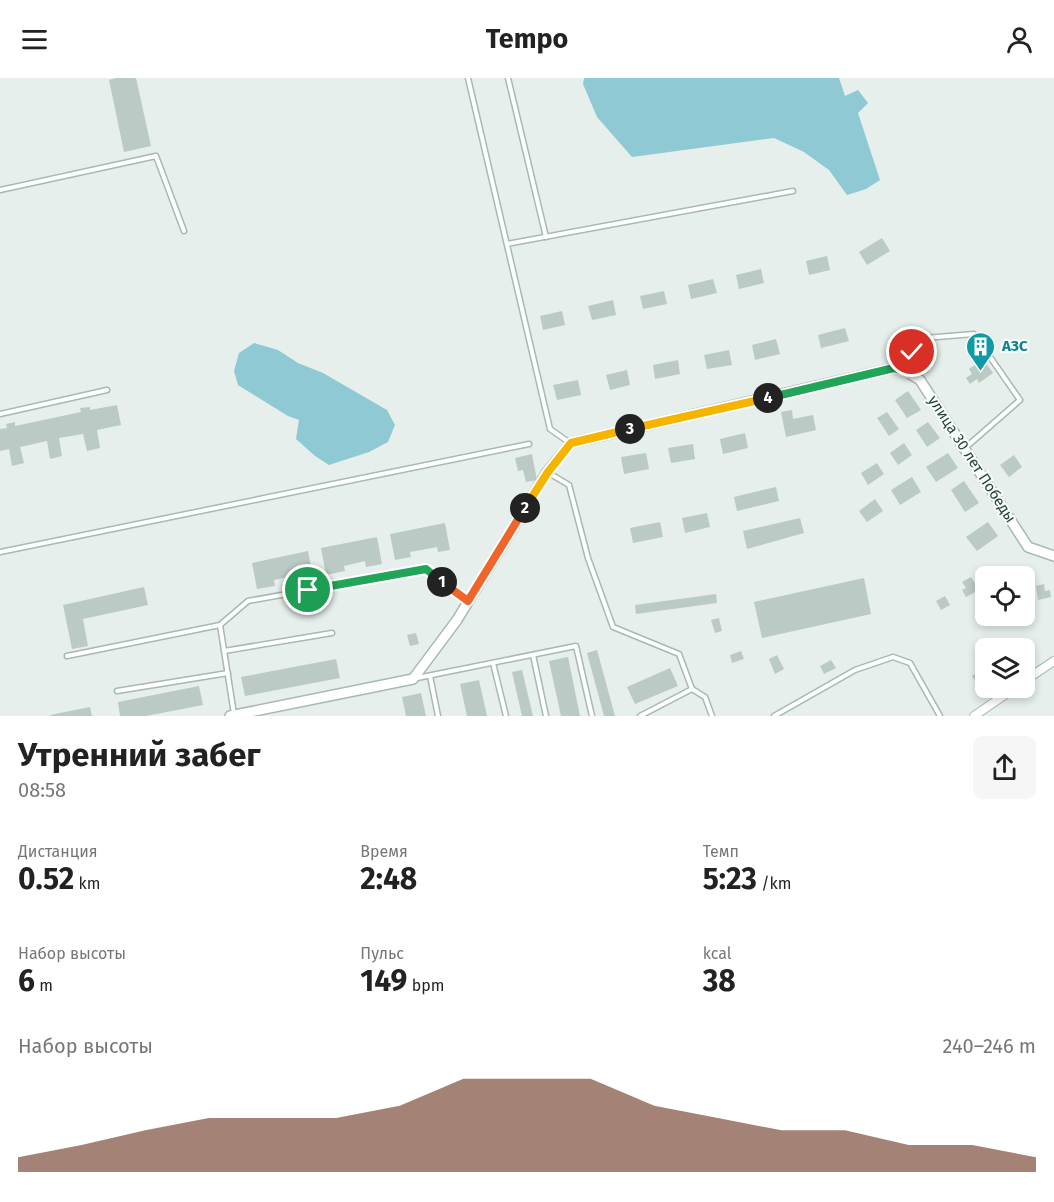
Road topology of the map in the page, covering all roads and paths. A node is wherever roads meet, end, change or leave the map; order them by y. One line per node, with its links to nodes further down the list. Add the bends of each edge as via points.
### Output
1 (468, 78): 7 (lane)
2 (508, 78): 6 (lane)
3 (0, 190): 5 (lane, via 156,156)
4 (793, 191): 6 (lane)
5 (184, 231)
6 (546, 237): 7 (lane)
7 (507, 244): 11 (lane, via 550,429)
8 (907, 372): 11 (street, via 894,368); 13 (street, улица 30 лет Победы, via 920,380); 13 (lane, via 912,352 925,338 974,334 1020,400)
9 (107, 390): 10 (lane)
10 (0, 414)
11 (571, 443): 14 (street)
12 (529, 444): 15 (lane)
13 (964, 448): 16 (street, улица 30 лет Победы, via 1028,547)
14 (548, 472): 17 (street); 29 (lane, via 569,485 588,558 613,627 679,654)
15 (0, 552)
16 (1054, 556)
17 (468, 601): 18 (lane, via 426,569 248,601); 28 (street)
18 (220, 625): 20 (lane); 22 (lane)
19 (332, 633): 20 (lane)
20 (224, 651): 25 (lane)
21 (533, 655): 24 (lane); 35 (lane); 36 (lane, via 576,646)
22 (67, 656)
23 (1054, 661): 26 (street)
24 (493, 663): 27 (lane); 34 (lane)
25 (228, 673): 30 (lane); 32 (lane)
26 (1035, 674)
27 (430, 676): 28 (lane); 33 (lane)
28 (413, 679): 32 (street)
29 (692, 689): 37 (lane); 38 (lane, via 705,697)
30 (117, 691)
31 (1000, 698): 41 (street)
32 (232, 716)
33 (438, 716)
34 (506, 716)
35 (546, 716)
36 (592, 716)
37 (640, 716)
38 (712, 716)
39 (774, 716): 40 (lane, via 855,670 893,657 910,663)
40 (940, 716)
41 (974, 716)

